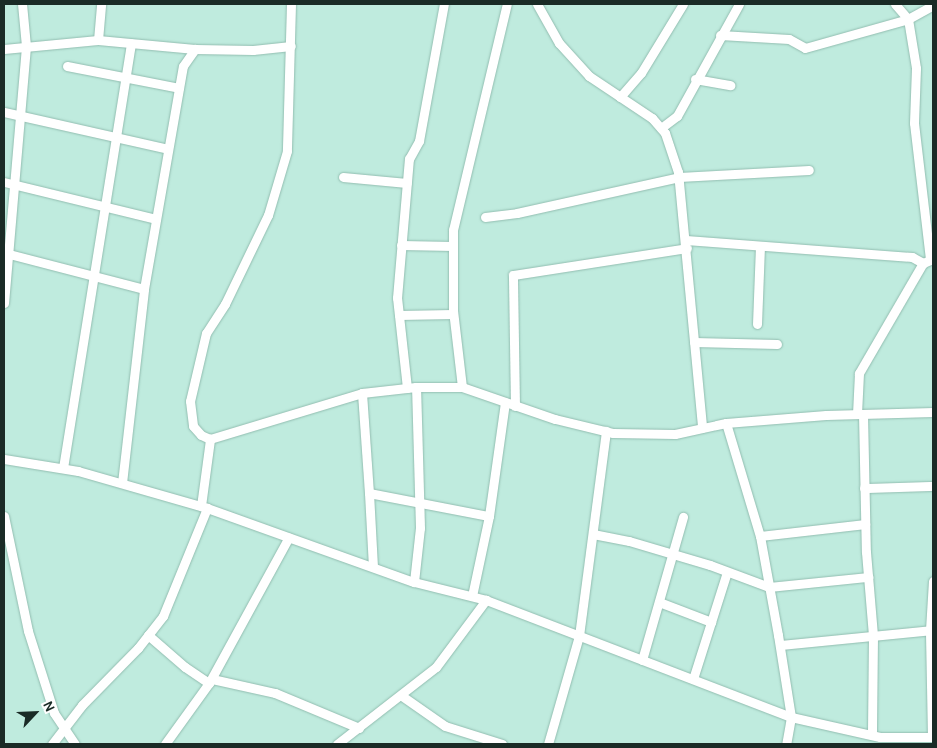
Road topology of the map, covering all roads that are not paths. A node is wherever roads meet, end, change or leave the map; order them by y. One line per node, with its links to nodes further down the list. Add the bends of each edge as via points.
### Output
1 (22, 4): 15 (street)
2 (101, 4): 13 (street)
3 (291, 4): 17 (street)
4 (444, 4): 36 (street, via 418,142 409,159)
5 (507, 4): 43 (street, via 453,230)
6 (537, 4): 26 (street, via 559,43 589,76)
7 (683, 4): 26 (street, via 641,73)
8 (739, 4): 12 (street)
9 (895, 4): 11 (street)
10 (933, 5): 11 (street)
11 (908, 19): 12 (street, via 805,48 789,39); 46 (street, via 916,68 914,122)
12 (720, 36): 23 (street)
13 (98, 40): 14 (street); 15 (street)
14 (131, 43): 16 (street); 22 (street)
15 (26, 46): 18 (street); 28 (street)
16 (177, 46): 19 (street); 21 (street)
17 (291, 46): 19 (street, via 253,50); 66 (street, via 287,151 281,177 268,214 225,304 206,333 190,401 193,426)
18 (4, 49)
19 (195, 49): 21 (street)
20 (67, 66): 22 (street)
21 (183, 66): 25 (street)
22 (126, 76): 25 (street); 30 (street)
23 (695, 79): 24 (street); 29 (street, via 677,116)
24 (730, 85)
25 (180, 88): 31 (street)
26 (620, 97): 29 (street, via 652,118)
27 (4, 112): 28 (street)
28 (20, 117): 30 (street); 37 (street)
29 (661, 128): 34 (street)
30 (115, 140): 31 (street); 38 (street)
31 (168, 150): 40 (street)
32 (808, 170): 34 (street)
33 (343, 177): 36 (street)
34 (679, 177): 39 (street, via 517,213); 41 (street)
35 (4, 182): 37 (street)
36 (407, 184): 42 (street)
37 (15, 186): 38 (street); 45 (street)
38 (105, 207): 40 (street); 47 (street)
39 (485, 216)
40 (156, 219): 48 (street)
41 (686, 244): 44 (street); 53 (street); 60 (street, via 513,275)
42 (401, 245): 43 (street); 51 (street, via 397,298)
43 (453, 246): 50 (street)
44 (760, 246): 46 (street); 52 (street)
45 (8, 248): 47 (street); 49 (street)
46 (929, 261): 62 (street, via 859,373)
47 (95, 278): 48 (street); 68 (street)
48 (144, 289): 69 (street)
49 (4, 303)
50 (453, 314): 51 (street); 56 (street)
51 (399, 316): 57 (street)
52 (758, 324)
53 (694, 342): 54 (street); 64 (street)
54 (777, 344)
55 (416, 387): 56 (street); 57 (street); 73 (street)
56 (462, 387): 59 (street)
57 (406, 388): 58 (street)
58 (362, 393): 66 (street); 72 (street)
59 (505, 402): 60 (street); 76 (street)
60 (516, 406): 65 (street)
61 (933, 412): 62 (street)
62 (860, 414): 63 (street); 71 (street)
63 (726, 423): 64 (street); 80 (street)
64 (702, 428): 65 (street, via 675,434)
65 (606, 431): 79 (street)
66 (210, 439): 74 (street)
67 (4, 459): 68 (street)
68 (63, 468): 69 (street)
69 (122, 483): 74 (street)
70 (933, 486): 71 (street)
71 (864, 488): 78 (street)
72 (369, 493): 73 (street); 83 (street)
73 (419, 502): 76 (street); 87 (street, via 420,528)
74 (204, 507): 81 (street); 94 (street, via 163,616)
75 (4, 516): 104 (street, via 28,631 54,713)
76 (489, 516): 89 (street)
77 (683, 517): 82 (street)
78 (865, 524): 80 (street); 85 (street)
79 (593, 534): 82 (street, via 629,541); 95 (street)
80 (760, 536): 88 (street)
81 (288, 537): 83 (street); 100 (street)
82 (671, 556): 84 (street); 91 (street)
83 (373, 568): 87 (street)
84 (727, 572): 88 (street); 92 (street)
85 (868, 577): 88 (street); 96 (street)
86 (933, 581): 93 (street)
87 (414, 582): 89 (street)
88 (770, 587): 97 (street)
89 (472, 596): 90 (street)
90 (486, 600): 95 (street); 101 (street, via 436,667)
91 (659, 602): 92 (street); 98 (street)
92 (711, 622): 99 (street)
93 (932, 630): 96 (street); 105 (street)
94 (148, 636): 100 (street, via 185,667); 104 (street, via 82,705)
95 (579, 636): 98 (street); 112 (street)
96 (872, 636): 97 (street); 106 (street)
97 (780, 645): 102 (street)
98 (642, 660): 99 (street)
99 (692, 679): 102 (street)
100 (211, 681): 103 (street, via 275,693); 109 (street)
101 (402, 696): 103 (street); 111 (street, via 445,726)
102 (791, 717): 106 (street); 113 (street)
103 (359, 728): 110 (street)
104 (64, 732): 107 (street); 108 (street)
105 (933, 737): 106 (street)
106 (878, 739)
107 (52, 744)
108 (75, 744)
109 (165, 744)
110 (337, 744)
111 (496, 744)
112 (548, 744)
113 (786, 744)

